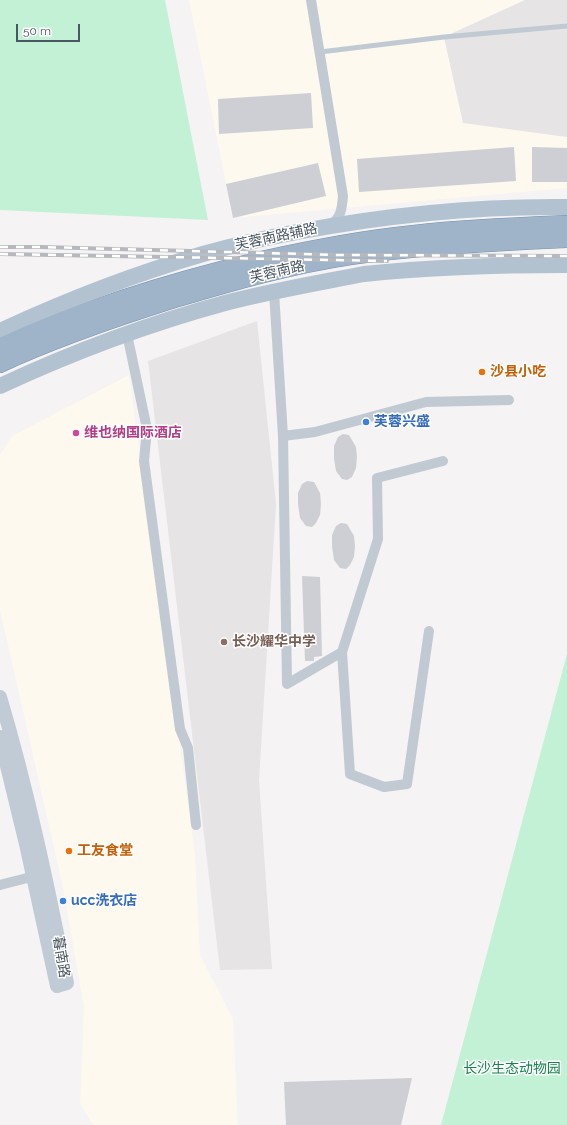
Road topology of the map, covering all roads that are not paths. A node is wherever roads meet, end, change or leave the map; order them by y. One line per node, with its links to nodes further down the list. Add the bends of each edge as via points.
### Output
1 (311, 0): 3 (street)
2 (567, 26): 3 (lane, via 444,36)
3 (320, 52): 6 (street, via 343,196 340,216)
4 (567, 207): 6 (main road, 芙蓉南路辅路, via 436,212)
5 (567, 224): 14 (highway, 芙蓉南路, via 413,234 309,250 210,273 129,296)
6 (326, 227): 12 (main road, 芙蓉南路辅路, via 268,238 190,258 104,288)
7 (567, 239): 9 (highway, 芙蓉南路)
8 (567, 246): 9 (highway)
9 (439, 247): 15 (highway, 芙蓉南路, via 350,256 224,284 100,323)
10 (567, 265): 11 (main road, via 478,266 383,272)
11 (274, 292): 13 (main road, via 225,303); 18 (street)
12 (0, 331)
13 (127, 334): 16 (main road, via 47,364); 24 (street, via 147,429 144,461 180,729 188,748)
14 (0, 347)
15 (0, 364)
16 (0, 386)
17 (510, 400): 18 (street, via 426,402 315,432)
18 (283, 436): 21 (street, via 287,684)
19 (443, 461): 21 (street, via 377,478 378,540)
20 (429, 631): 21 (street, via 407,784 384,787 350,774)
21 (342, 652)
22 (0, 697): 25 (main road, 暮南路, via 26,792)
23 (0, 737): 25 (main road, 暮南路)
24 (196, 825)
25 (39, 875): 25 (main road, 暮南路, via 57,986 67,983); 26 (street)
26 (0, 885)

